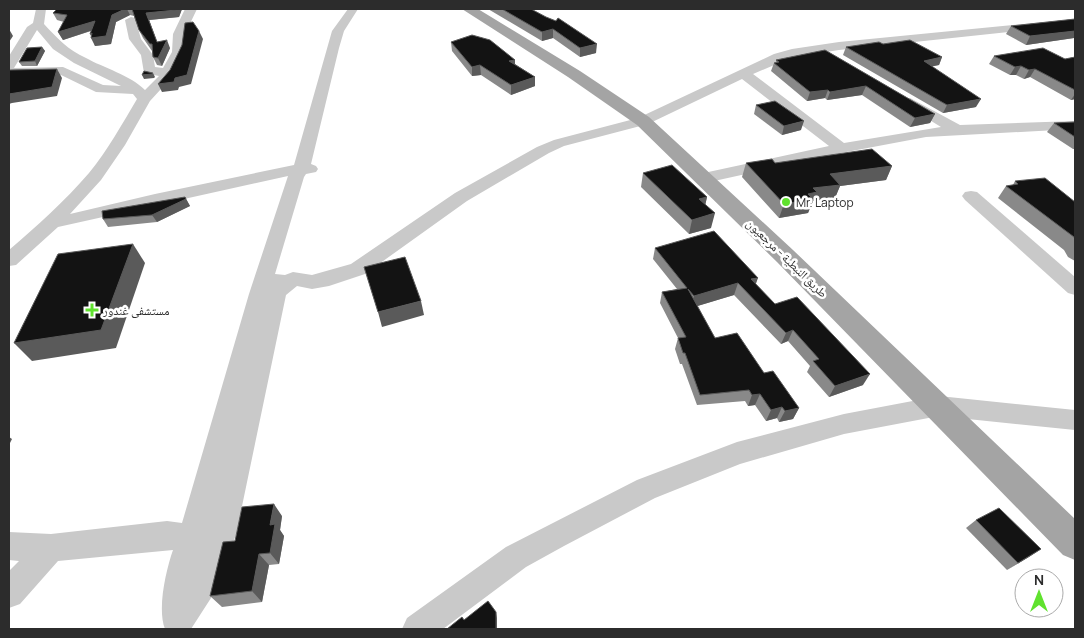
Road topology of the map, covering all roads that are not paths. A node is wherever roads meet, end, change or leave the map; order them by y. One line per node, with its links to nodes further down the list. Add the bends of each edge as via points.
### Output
1 (41, 9): 8 (street)
2 (191, 9): 14 (street, via 179,34 178,52)
3 (353, 9): 22 (street, via 335,39)
4 (469, 9): 18 (main road, طريق النبطية - مرجعيون)
5 (1047, 13): 9 (street)
6 (131, 20): 14 (street, via 135,39 147,55 148,70)
7 (1075, 22): 9 (street)
8 (38, 24): 12 (street, via 31,29); 16 (street, via 68,53)
9 (1025, 26): 10 (street)
10 (820, 49): 11 (street); 15 (street, via 778,57)
11 (840, 61)
12 (9, 66)
13 (9, 72): 16 (street, via 63,71 101,89)
14 (167, 73): 16 (street)
15 (744, 74): 18 (street); 21 (street)
16 (140, 95): 25 (street, via 117,145 95,176)
17 (901, 97): 20 (street)
18 (643, 121): 23 (main road, طريق النبطية - مرجعيون); 27 (street, via 543,150 460,198 358,269 312,282)
19 (1075, 125): 20 (street)
20 (957, 130): 21 (street, via 926,132)
21 (841, 148): 23 (street)
22 (304, 166): 25 (street); 27 (street)
23 (704, 178): 29 (main road, طريق النبطية - مرجعيون)
24 (971, 196): 28 (street)
25 (53, 222): 26 (street)
26 (9, 260)
27 (275, 281): 31 (street); 32 (street)
28 (1075, 288)
29 (939, 406): 30 (street); 33 (main road, طريق النبطية - مرجعيون); 38 (street, via 844,424 737,453 685,473 607,507 516,557)
30 (1075, 420)
31 (225, 523): 32 (street); 37 (street, via 200,587)
32 (186, 529): 35 (street); 37 (street, via 178,586)
33 (1075, 543)
34 (9, 546): 35 (street)
35 (51, 548): 36 (street)
36 (9, 593)
37 (177, 625)
38 (418, 629)

